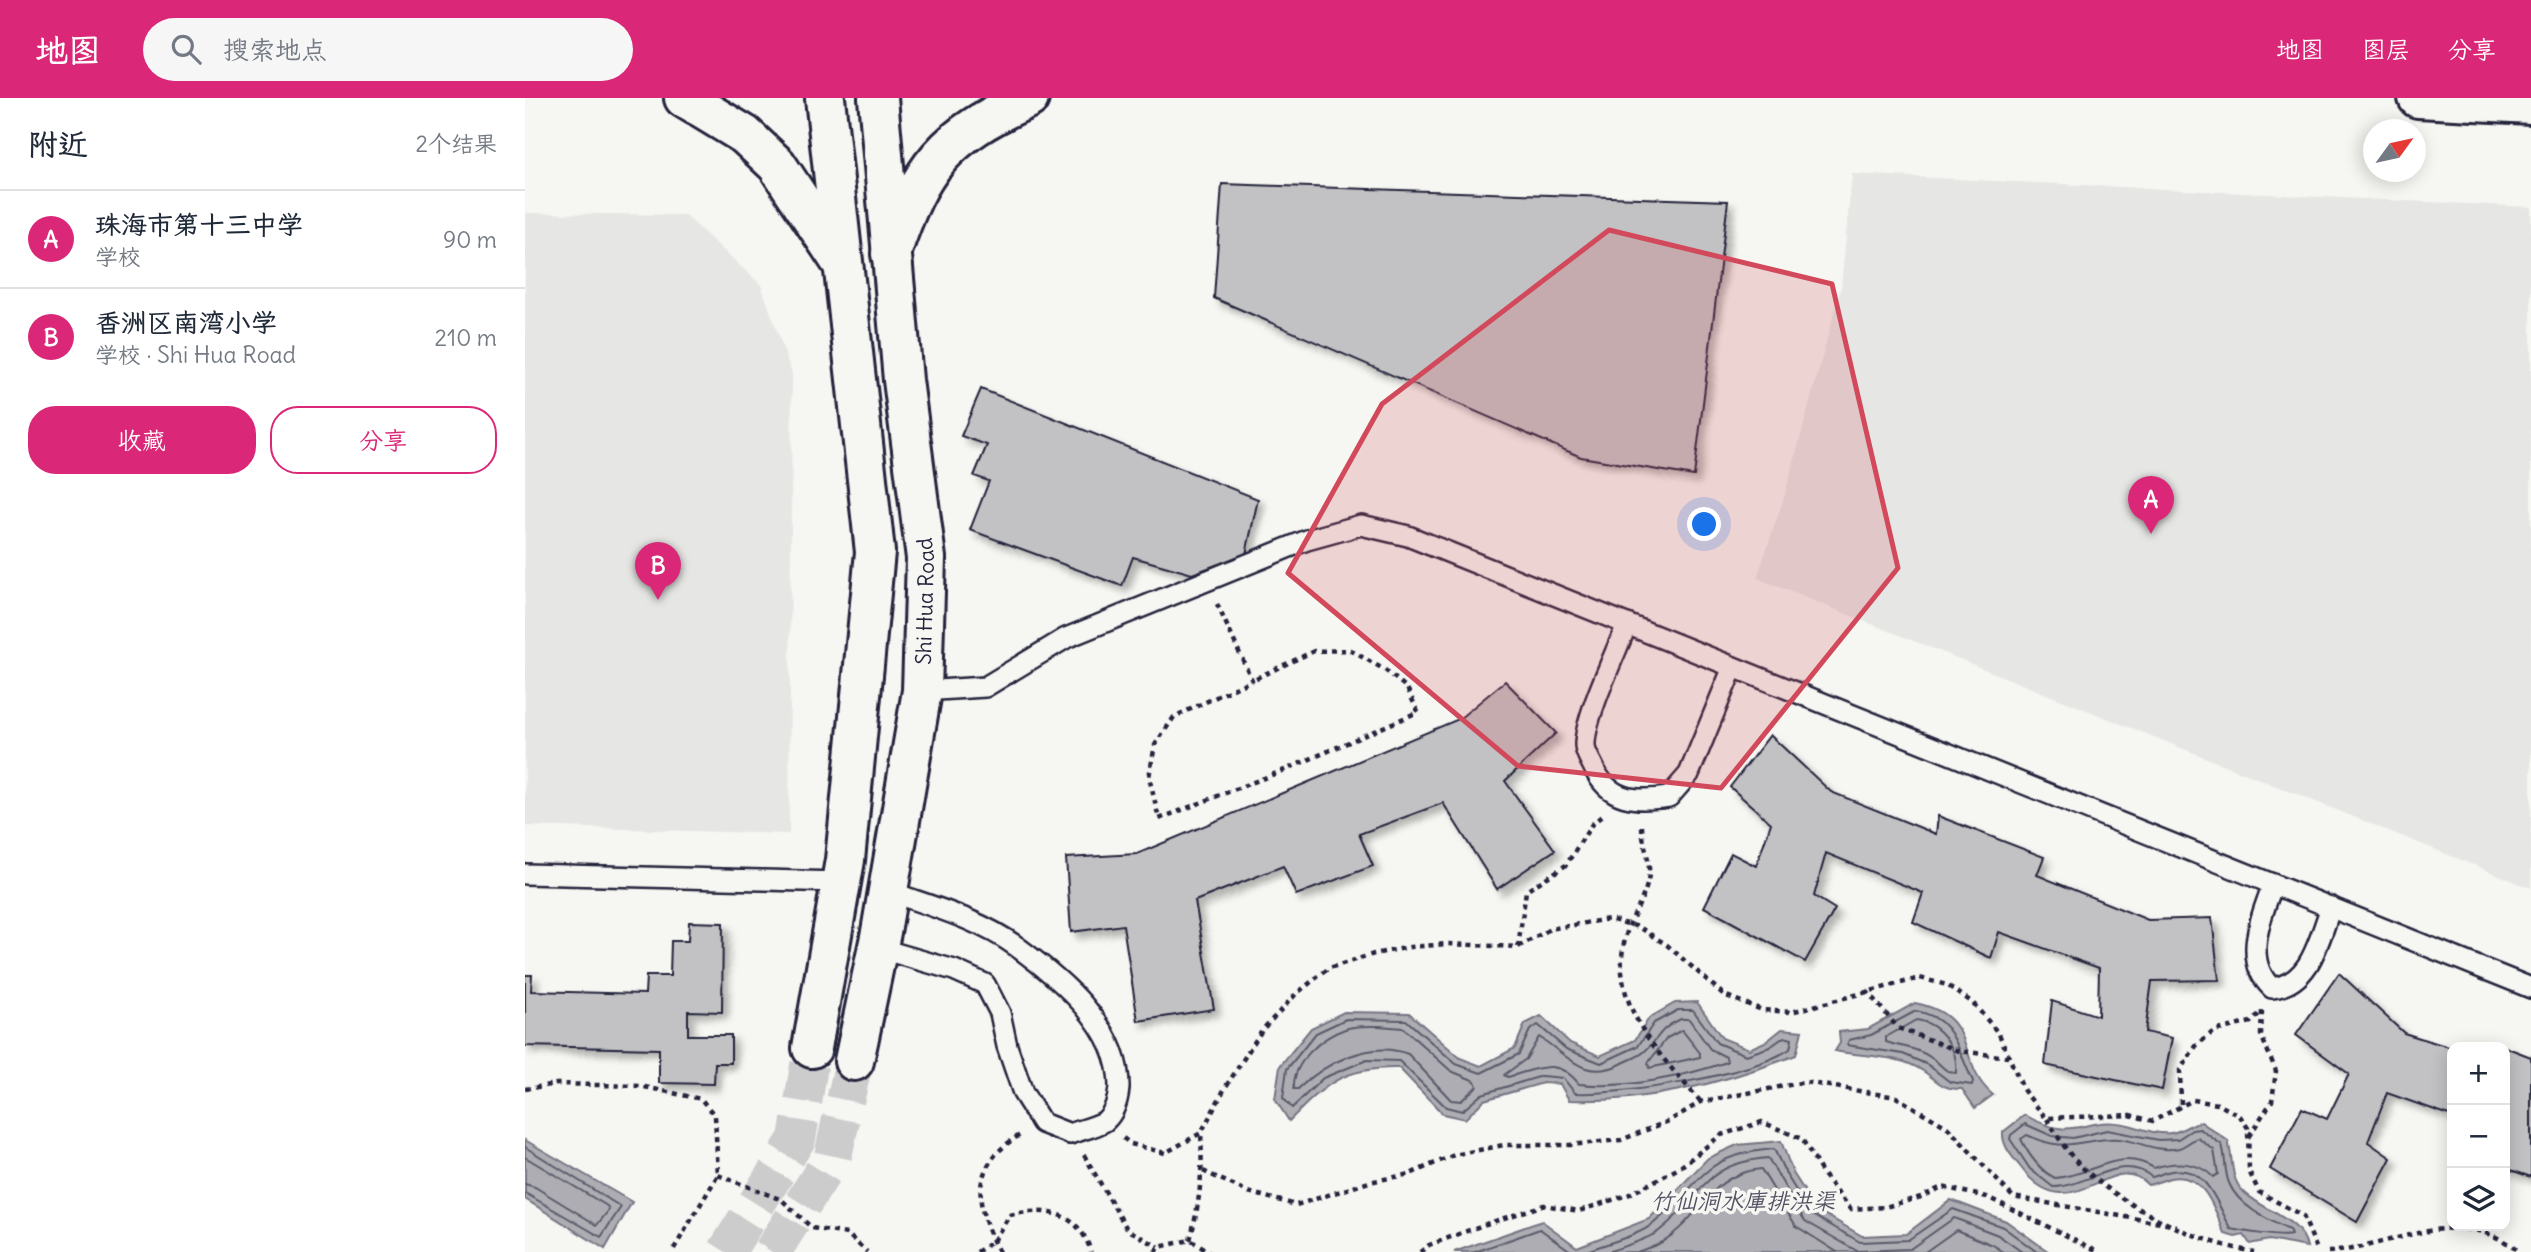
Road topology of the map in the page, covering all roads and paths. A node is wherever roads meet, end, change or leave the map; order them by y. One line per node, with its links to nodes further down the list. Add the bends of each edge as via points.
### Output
1 (684, 98): 8 (street, via 745,135 777,165)
2 (825, 98): 8 (street)
3 (878, 98): 7 (street, Shi Hua Road)
4 (1029, 98): 7 (street, via 991,115 955,139 926,170)
5 (2418, 98): 6 (street)
6 (2531, 104)
7 (891, 254): 13 (street, Shi Hua Road, via 926,558)
8 (843, 265): 16 (street, via 875,552)
9 (1206, 581): 10 (lane, via 1307,540 1361,525 1408,536); 12 (path); 13 (lane, via 1066,638 985,687)
10 (1627, 624): 11 (lane); 14 (lane, via 1585,747 1599,782)
11 (1733, 667): 14 (lane, via 1689,774 1669,797); 17 (lane)
12 (1252, 680): 12 (path, via 1174,717 1155,745 1149,777 1159,820 1418,712 1407,688 1350,650 1314,651)
13 (922, 691): 18 (street, Shi Hua Road)
14 (1633, 799): 20 (path, via 1649,872 1644,895); 21 (path, via 1592,824 1566,865 1527,891)
15 (525, 874): 16 (lane)
16 (841, 882): 27 (street)
17 (2273, 884): 19 (lane); 23 (lane, via 2259,924 2255,960)
18 (888, 891): 22 (street, Shi Hua Road); 34 (lane, via 950,912 1014,944 1100,1024 1119,1068 1118,1102)
19 (2331, 907): 23 (lane, via 2306,970 2288,986); 24 (lane)
20 (1628, 924): 21 (path, via 1609,919 1550,929); 25 (path, via 1667,945 1724,995 1762,1010 1791,1013); 31 (path, via 1621,953 1634,1020)
21 (1518, 947): 36 (path, via 1410,947 1329,968 1262,1030)
22 (878, 948): 29 (street, Shi Hua Road); 35 (lane, via 985,984 1000,1013 1023,1093)
23 (2272, 988): 26 (path)
24 (2531, 988)
25 (1866, 990): 28 (path, via 1898,1028 1959,1051); 28 (path, via 1920,978 1947,985 1973,1003 1999,1034)
26 (2262, 1010): 32 (path, via 2251,1022 2214,1031 2196,1046 2180,1070); 38 (path, via 2262,1035 2276,1070 2272,1101)
27 (812, 1048)
28 (2008, 1057): 33 (path, via 2024,1091)
29 (854, 1061)
30 (525, 1089): 40 (path, via 556,1084 640,1086 701,1100 715,1116)
31 (1701, 1102): 39 (path, via 1621,1140 1504,1145 1454,1155 1410,1174 1296,1205 1248,1192); 41 (path, via 1805,1082 1896,1097 1947,1127 2013,1197)
32 (2181, 1104): 33 (path, via 2153,1121 2130,1115); 38 (path, via 2193,1100 2218,1104 2240,1116)
33 (2046, 1118): 41 (path, via 2085,1170)
34 (1104, 1121): 36 (path, via 1131,1144 1165,1153); 37 (lane)
35 (1042, 1123): 37 (lane); 43 (path, via 1003,1146 981,1174 981,1209)
36 (1201, 1133): 39 (path)
37 (1070, 1134): 44 (path, via 1127,1229)
38 (2248, 1137): 54 (path, via 2249,1171 2259,1192 2302,1216)
39 (1203, 1171): 42 (path)
40 (718, 1175): 45 (path); 46 (path, via 782,1200 811,1228 847,1234)
41 (2177, 1226): 53 (path)
42 (1190, 1240): 44 (path); 50 (path)
43 (993, 1241): 47 (path); 48 (path); 49 (path, via 1010,1215 1035,1210 1073,1220)
44 (1157, 1250)
45 (672, 1252)
46 (867, 1252)
47 (977, 1252)
48 (999, 1252)
49 (1091, 1252)
50 (1209, 1252)
51 (1420, 1252): 52 (path, via 1544,1205 1579,1211 1630,1194 1679,1168 1721,1135 1762,1122 1802,1139 1851,1209 1885,1206 1942,1187 1987,1196)
52 (2100, 1252)
53 (2254, 1252)
54 (2318, 1252)
55 (2329, 1252): 56 (path, via 2352,1251 2454,1226 2506,1241)
56 (2519, 1252)

